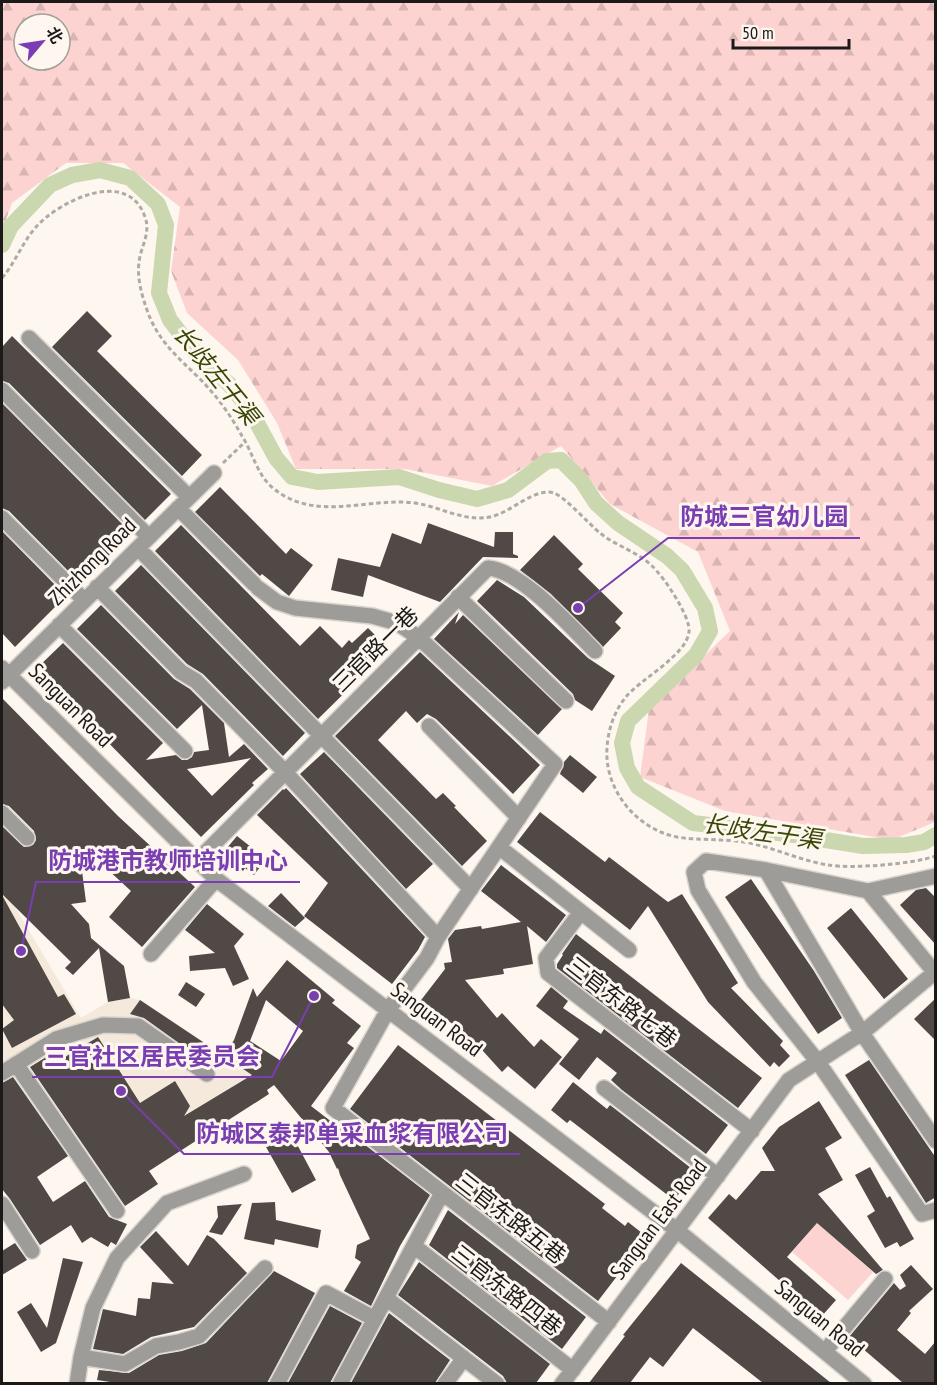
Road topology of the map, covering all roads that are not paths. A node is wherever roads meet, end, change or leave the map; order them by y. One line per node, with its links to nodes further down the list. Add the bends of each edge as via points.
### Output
1 (29, 338): 4 (street)
2 (2, 390): 6 (street)
3 (214, 473): 4 (street, Zhizhong Road)
4 (183, 503): 6 (street, Zhizhong Road); 11 (street, via 256,586 277,602 295,608 372,616 397,623)
5 (2, 518): 9 (street)
6 (143, 542): 7 (street, Zhizhong Road); 16 (street, via 220,631)
7 (97, 587): 9 (street, Zhizhong Road); 18 (street)
8 (458, 597): 11 (street, 三官路一巷); 12 (street, 三官路一巷, via 488,568 500,569 539,596); 14 (street)
9 (84, 600): 10 (street, Zhizhong Road)
10 (59, 625): 13 (street, Zhizhong Road); 17 (street)
11 (418, 637): 16 (street, 三官路一巷); 20 (street, via 555,764)
12 (595, 651)
13 (4, 675): 23 (street, Sanguan Road)
14 (566, 701)
15 (429, 726): 20 (street)
16 (322, 735): 18 (street, 三官路一巷); 27 (street)
17 (185, 750)
18 (285, 772): 23 (street, 三官路一巷); 30 (street)
19 (2, 813): 21 (street)
20 (519, 818): 22 (street)
21 (27, 838)
22 (499, 847): 27 (street); 29 (street)
23 (197, 861): 26 (street, Sanguan Road)
24 (766, 870): 28 (street); 35 (street); 36 (street, via 706,861 694,872 698,890 754,982)
25 (936, 876): 28 (street)
26 (216, 879): 32 (street); 34 (street, Sanguan Road)
27 (471, 889): 30 (street)
28 (868, 891): 33 (street)
29 (581, 912): 31 (street); 41 (street, 三官东路七巷, via 546,958 548,973)
30 (438, 937): 34 (street)
31 (629, 950)
32 (151, 954)
33 (935, 973): 35 (street)
34 (388, 1010): 45 (street, 三官东路五巷, via 333,1108); 49 (street, Sanguan Road)
35 (862, 1033): 36 (street); 42 (street)
36 (818, 1062): 41 (street, Sanguan East Road, via 789,1080); 47 (street, via 922,1214)
37 (16, 1064): 38 (street); 39 (street, via 56,1039 103,1025 138,1026); 48 (street)
38 (2, 1073)
39 (207, 1074)
40 (604, 1088): 44 (street)
41 (752, 1131): 44 (street, Sanguan East Road)
42 (936, 1141)
43 (244, 1174): 58 (street, via 167,1203 117,1258 93,1308)
44 (718, 1176): 49 (street, Sanguan East Road)
45 (442, 1193): 50 (street); 56 (street, 三官东路五巷)
46 (2, 1204): 51 (street)
47 (936, 1210)
48 (117, 1211)
49 (678, 1231): 56 (street, Sanguan East Road); 57 (street, Sanguan Road)
50 (414, 1246): 54 (street); 60 (street, 三官东路四巷)
51 (32, 1251)
52 (265, 1268): 58 (street, via 199,1336 156,1346 125,1364)
53 (885, 1279): 57 (street)
54 (386, 1298): 55 (street); 59 (street)
55 (375, 1319): 62 (street, via 326,1293); 63 (street)
56 (609, 1322): 60 (street, Sanguan East Road)
57 (825, 1351): 67 (street, Sanguan Road)
58 (81, 1357): 61 (street)
59 (464, 1358): 64 (street); 65 (street)
60 (573, 1370): 66 (street, Sanguan East Road)
61 (77, 1383)
62 (277, 1383)
63 (340, 1383)
64 (445, 1383)
65 (497, 1383)
66 (562, 1383)
67 (862, 1383)

